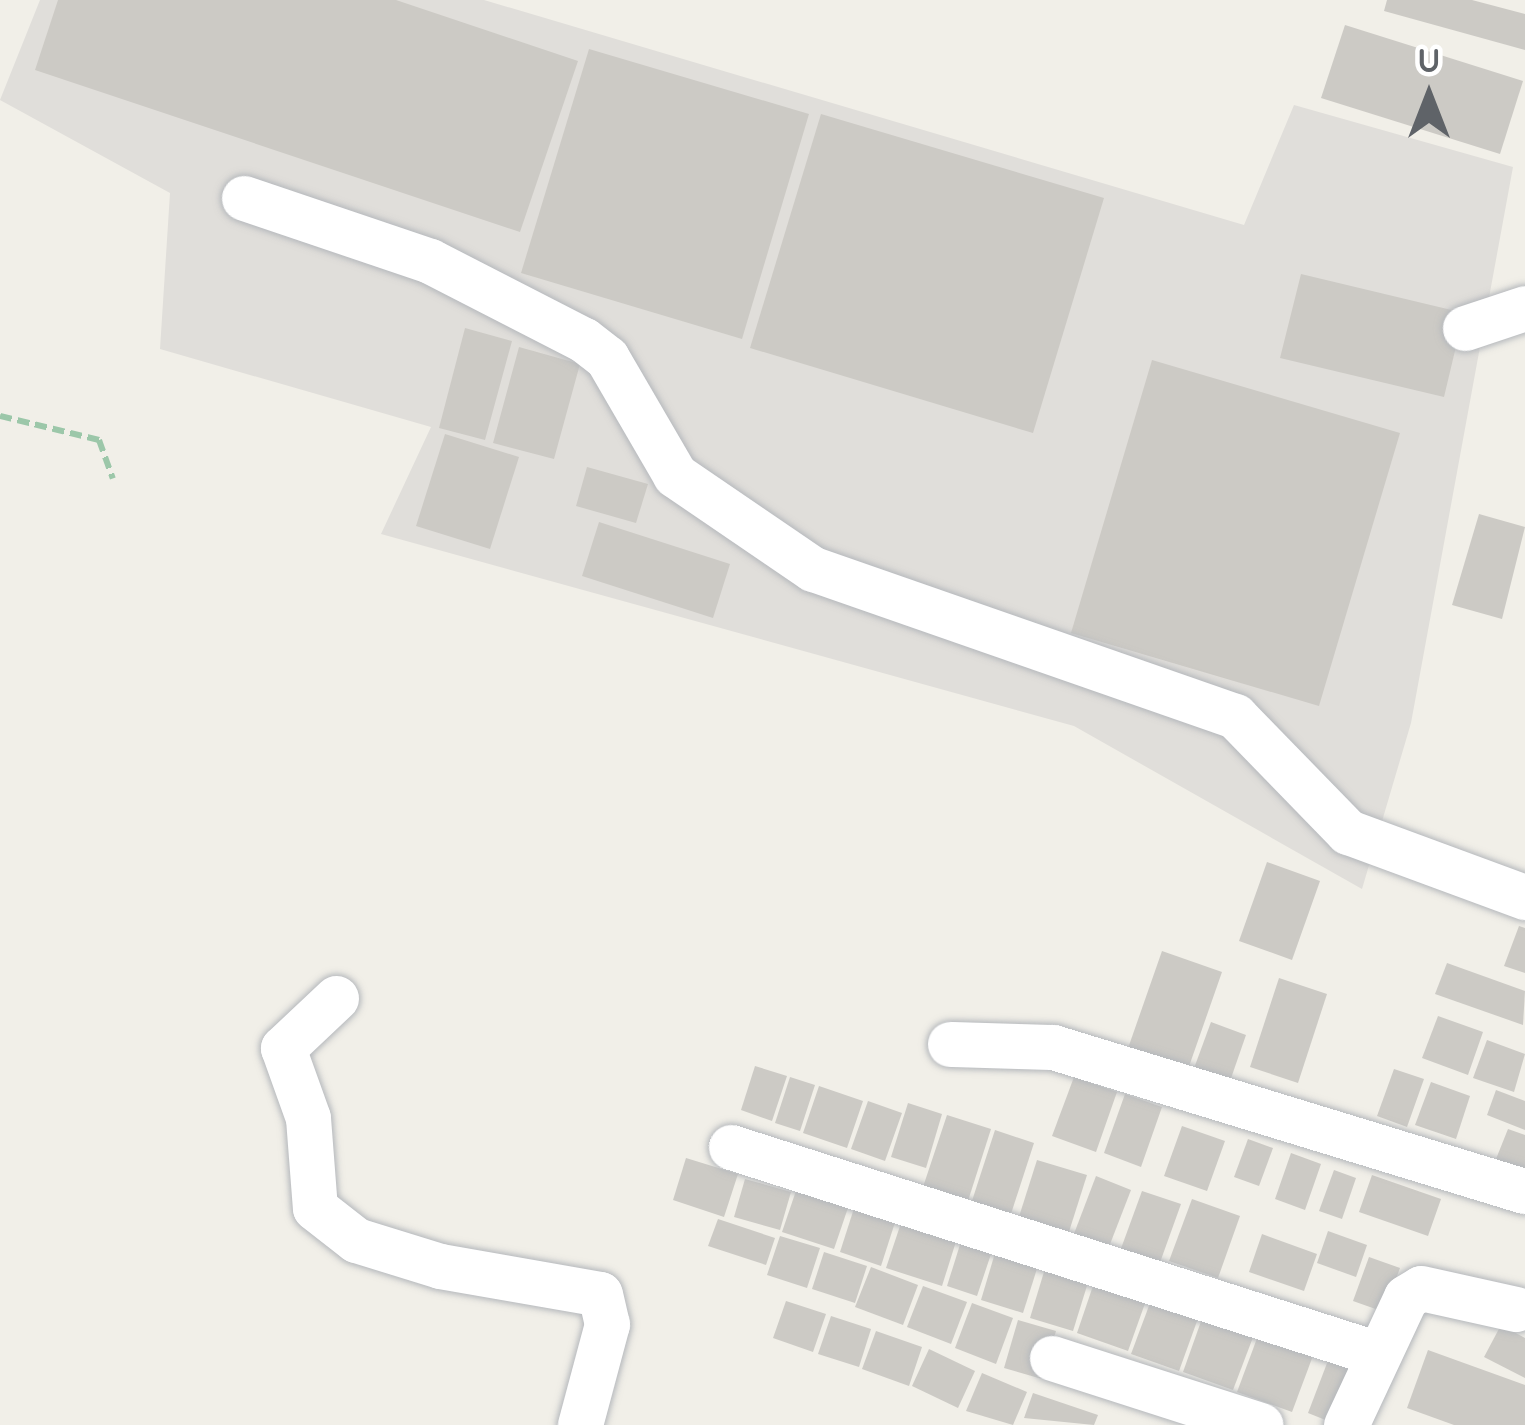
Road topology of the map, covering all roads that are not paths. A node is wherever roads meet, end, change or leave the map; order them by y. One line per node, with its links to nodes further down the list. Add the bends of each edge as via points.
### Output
1 (244, 198): 4 (street, via 430,261 584,340 607,358 675,475 812,569 1235,716 1348,832)
2 (1525, 308): 3 (street)
3 (1465, 328)
4 (1525, 897)
5 (336, 998): 12 (street, via 283,1048 308,1118 315,1208 356,1240 440,1266 600,1294 607,1324)
6 (950, 1044): 8 (street, via 1053,1047)
7 (731, 1147): 10 (street)
8 (1525, 1191)
9 (1522, 1298): 10 (street, via 1421,1288)
10 (1376, 1352): 14 (street)
11 (1052, 1358): 13 (street)
12 (580, 1425)
13 (1261, 1425)
14 (1346, 1425)

